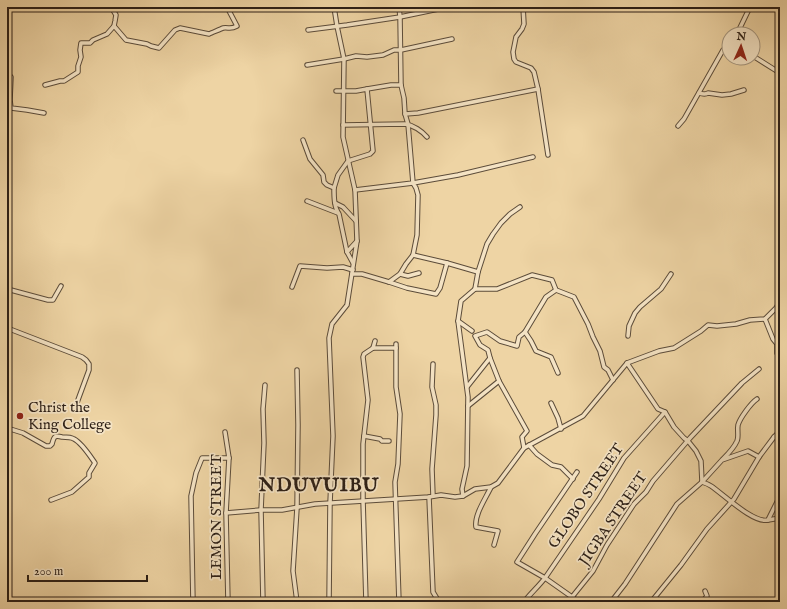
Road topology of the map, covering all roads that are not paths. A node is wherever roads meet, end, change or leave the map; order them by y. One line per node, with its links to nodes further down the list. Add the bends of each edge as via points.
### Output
1 (227, 7): 9 (street, via 237,26 209,34 180,28 159,48 126,40)
2 (334, 7): 10 (street)
3 (399, 7): 8 (street)
4 (448, 7): 8 (street)
5 (523, 7): 23 (street, via 524,24 516,37 514,59 531,68)
6 (750, 7): 11 (street)
7 (113, 10): 9 (street, via 116,15)
8 (400, 17): 10 (street); 14 (street)
9 (114, 26): 21 (street, via 107,34 90,43 81,43 78,72 64,81)
10 (337, 26): 12 (street); 16 (street)
11 (741, 26)
12 (308, 30)
13 (452, 39): 14 (street)
14 (401, 50): 16 (street, via 383,55); 22 (street)
15 (721, 54): 28 (street)
16 (344, 59): 18 (street); 27 (street)
17 (761, 61): 20 (street)
18 (307, 64)
19 (7, 73): 29 (street, via 11,77)
20 (780, 73)
21 (45, 85)
22 (401, 85): 24 (street); 31 (street)
23 (538, 88): 31 (street); 38 (street)
24 (367, 89): 27 (street); 32 (street)
25 (744, 90): 28 (street, via 722,95)
26 (336, 91): 27 (street)
27 (344, 91): 34 (street)
28 (699, 93): 35 (street)
29 (9, 109): 30 (street)
30 (44, 113)
31 (405, 114): 33 (street)
32 (370, 124): 33 (street); 34 (street); 40 (street, via 373,151)
33 (408, 124): 36 (street); 41 (street)
34 (343, 125): 40 (street)
35 (678, 126)
36 (427, 137)
37 (303, 140): 42 (street, via 310,159 323,175 324,182)
38 (548, 155)
39 (533, 157): 41 (street)
40 (348, 161): 42 (street, via 338,175); 43 (street)
41 (413, 183): 43 (street); 51 (street, via 418,195)
42 (334, 188): 45 (street)
43 (355, 190): 48 (street)
44 (307, 201): 47 (street)
45 (335, 203): 47 (street); 48 (street, via 343,207)
46 (520, 208): 55 (street, via 510,214 492,234)
47 (339, 214): 50 (street)
48 (356, 221): 49 (street)
49 (357, 241): 50 (street); 53 (street)
50 (347, 252): 53 (street)
51 (414, 255): 52 (street); 57 (street)
52 (447, 263): 55 (street); 59 (street, via 436,294)
53 (354, 264): 54 (street)
54 (352, 272): 59 (street); 61 (street, via 343,267 300,266); 115 (street, via 347,305 332,324 329,338 333,436)
55 (478, 272): 62 (street)
56 (418, 273): 57 (street, via 408,276)
57 (400, 274): 59 (street)
58 (671, 274): 71 (street, via 661,289 634,313)
59 (389, 282)
60 (61, 286): 63 (street, via 53,300)
61 (292, 287)
62 (475, 288): 64 (street, via 497,289 532,275 552,280); 67 (street, via 461,300)
63 (7, 289)
64 (556, 290): 70 (street, via 546,297); 81 (street, via 574,297 600,351 604,366)
65 (780, 301): 66 (street)
66 (765, 319): 74 (street, via 777,344); 76 (street, via 708,325 674,348)
67 (458, 321): 69 (street); 84 (street)
68 (7, 328): 88 (street, via 86,360 89,364 88,370)
69 (472, 331)
70 (525, 332): 75 (street, via 519,337 517,346 500,341 487,332 475,336 480,345 488,350); 80 (street, via 536,351 551,357)
71 (628, 336)
72 (375, 341): 73 (street)
73 (373, 348): 94 (street, via 363,357 368,400); 111 (street, via 396,346 396,387 400,414)
74 (777, 354)
75 (490, 358): 82 (street); 84 (street)
76 (628, 362): 81 (street); 89 (street, via 658,409)
77 (433, 364): 110 (street, via 432,387 436,415)
78 (759, 369): 97 (street, JIGBA STREET, via 742,383)
79 (297, 370): 116 (street)
80 (558, 373)
81 (613, 380): 91 (street, via 583,416)
82 (499, 381): 87 (street); 100 (street, via 526,431 522,437)
83 (265, 385): 117 (street)
84 (467, 387): 87 (street)
85 (757, 399): 103 (street, via 748,408 738,426 738,441)
86 (551, 403): 91 (street)
87 (468, 406): 108 (street, via 467,466)
88 (75, 408)
89 (665, 412): 97 (street, via 674,427); 122 (street, GLOBO STREET, via 624,458)
90 (7, 428): 112 (street, via 23,433 46,446 52,444 55,436 74,439 95,463 89,477 72,492)
91 (561, 429): 99 (street)
92 (780, 431): 95 (street)
93 (225, 432): 102 (street, LEMON STREET)
94 (364, 436): 98 (street); 113 (street)
95 (774, 437): 96 (street); 101 (street)
96 (780, 439)
97 (689, 440): 106 (street, via 701,461); 124 (street, JIGBA STREET, via 634,504 593,571)
98 (389, 441)
99 (529, 445): 100 (street); 105 (street, via 537,454 561,468)
100 (524, 448): 107 (street, via 498,482)
101 (759, 457): 103 (street, via 748,451); 114 (street)
102 (229, 458): 118 (street, LEMON STREET); 125 (street, via 202,458 196,473 191,496)
103 (722, 460): 106 (street)
104 (577, 472): 105 (street)
105 (572, 479): 122 (street, via 517,562)
106 (702, 482): 114 (street, via 710,485); 136 (street, via 677,504)
107 (491, 487): 108 (street, via 475,489); 121 (street, via 475,522 476,528 498,531)
108 (463, 496): 110 (street)
109 (780, 496): 120 (street)
110 (431, 497): 111 (street); 132 (street, via 433,592)
111 (396, 498): 113 (street); 131 (street)
112 (51, 500)
113 (363, 500): 115 (street); 130 (street)
114 (731, 502): 120 (street, via 756,518); 137 (street)
115 (330, 503): 116 (street); 129 (street)
116 (296, 508): 117 (street); 128 (street, via 293,571)
117 (261, 510): 118 (street); 127 (street)
118 (226, 513): 126 (street, LEMON STREET)
119 (780, 518): 120 (street)
120 (768, 520)
121 (494, 545)
122 (545, 578): 124 (street); 133 (street, GLOBO STREET)
123 (705, 591): 138 (street, via 707,596)
124 (572, 597): 134 (street, JIGBA STREET); 135 (street)
125 (192, 602)
126 (228, 602)
127 (263, 602)
128 (297, 602)
129 (329, 602)
130 (366, 602)
131 (399, 602)
132 (438, 602)
133 (524, 602)
134 (568, 602)
135 (579, 602)
136 (611, 602)
137 (651, 602)
138 (702, 602)

